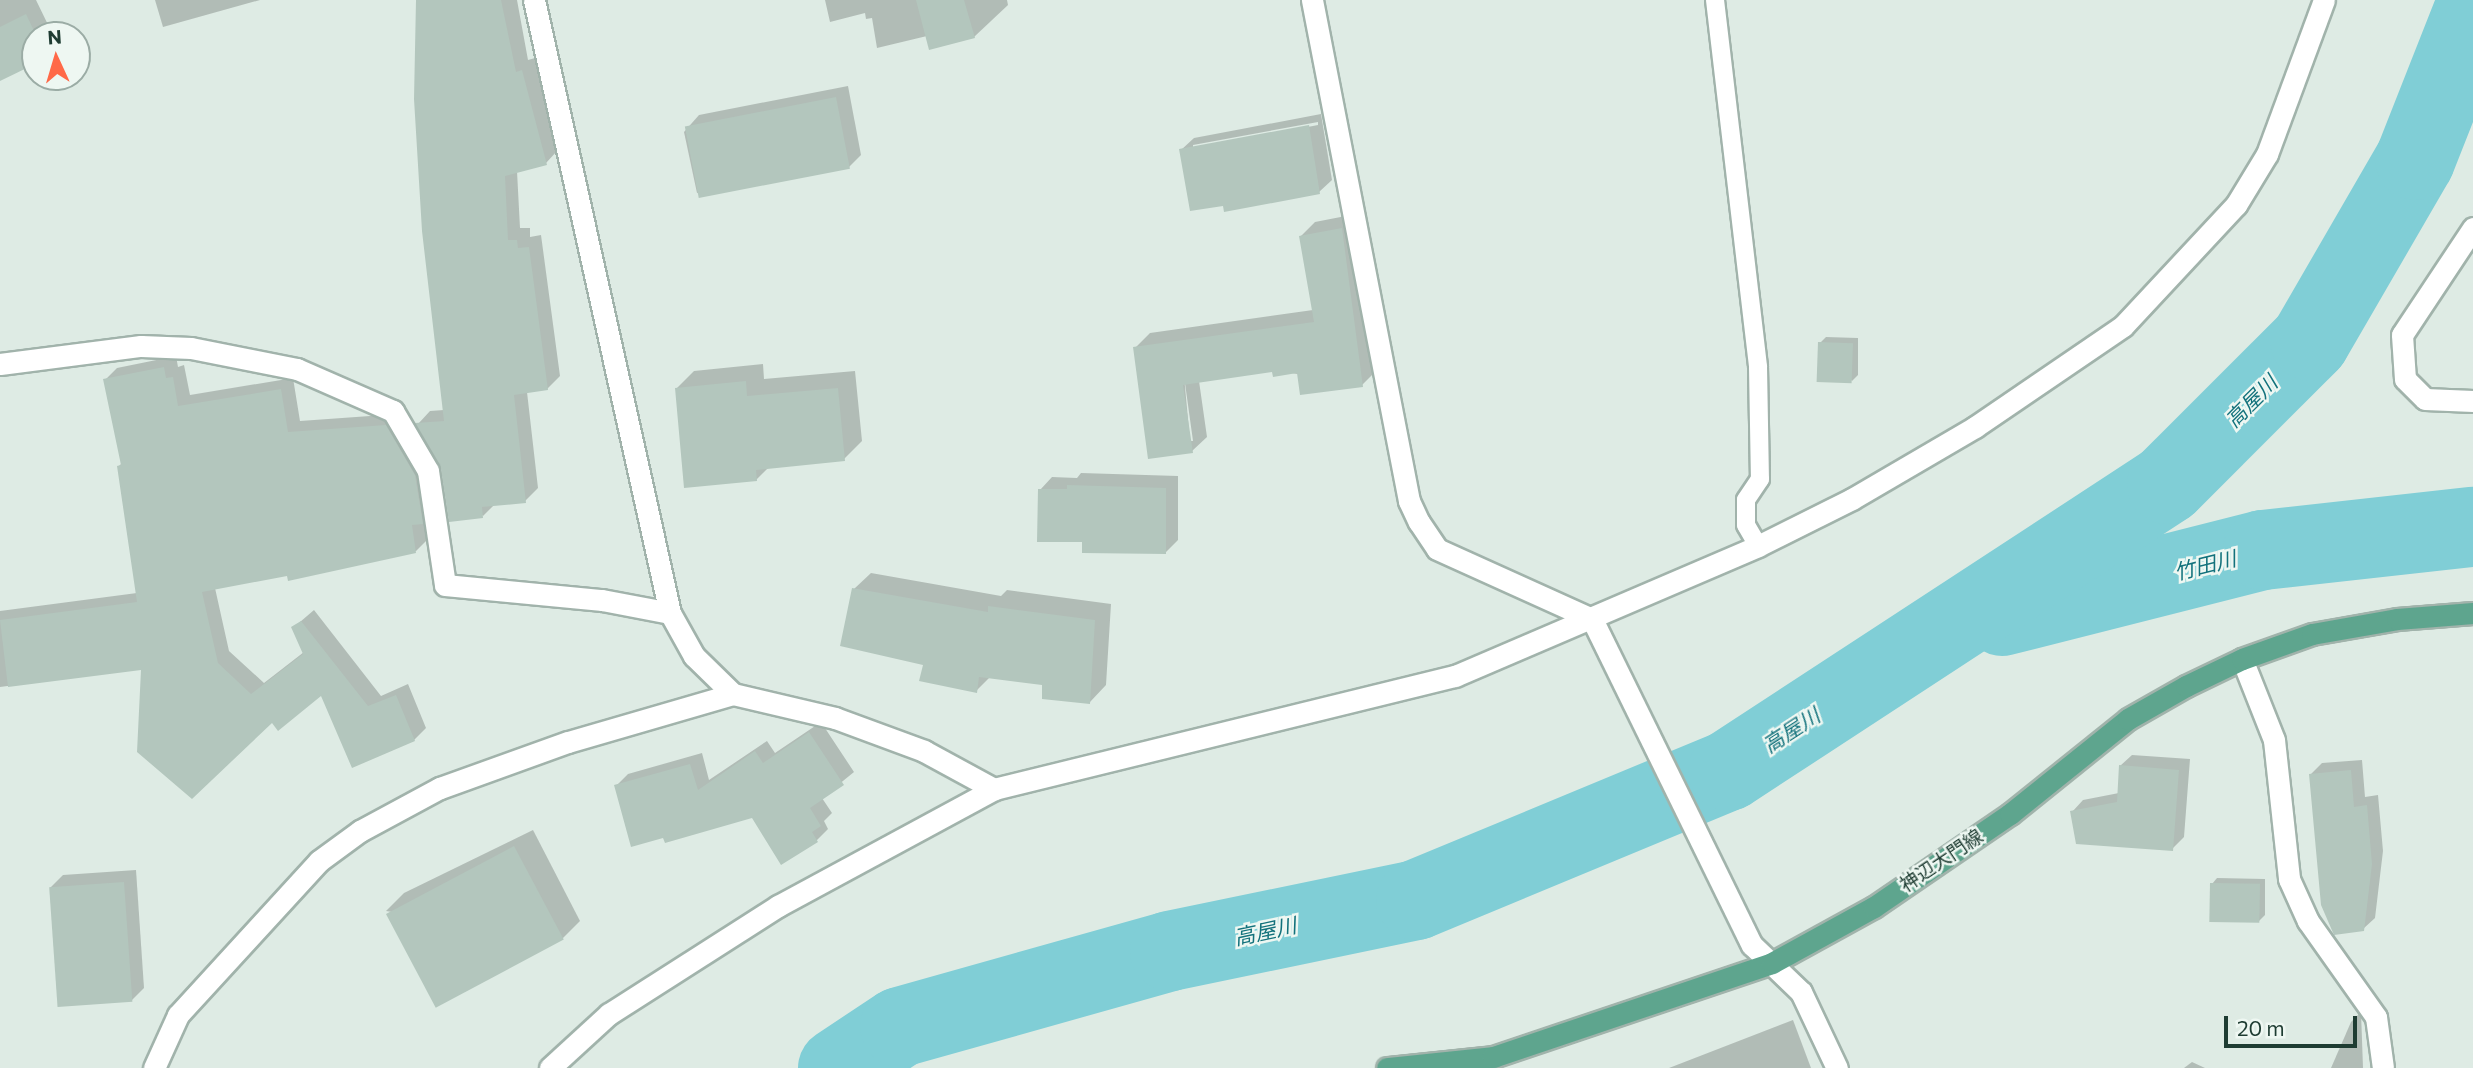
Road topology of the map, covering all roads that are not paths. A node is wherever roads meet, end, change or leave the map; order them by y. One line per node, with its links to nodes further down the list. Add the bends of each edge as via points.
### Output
1 (534, 0): 9 (street)
2 (1312, 0): 11 (street, via 1409,501 1437,550)
3 (1715, 0): 8 (lane, via 1758,367 1760,479 1746,500 1746,525)
4 (2324, 0): 8 (street, via 2267,154 2236,205 2123,326 1975,427 1853,499)
5 (2473, 228): 7 (street, via 2402,335 2405,379 2425,399)
6 (0, 364): 9 (street, via 141,346 191,348 297,369 393,411 428,471 444,585 602,600)
7 (2473, 401)
8 (1758, 546): 11 (street)
9 (670, 613): 13 (street, via 694,656)
10 (2473, 613): 12 (main road, 神辺大門線, via 2397,619 2312,634)
11 (1595, 624): 14 (street, via 1455,676); 15 (street, via 1752,946)
12 (2242, 659): 15 (main road, 神辺大門線, via 2128,719 2010,814 1853,920); 20 (street, via 2274,740 2289,879 2308,921 2376,1017)
13 (733, 694): 14 (street, via 835,718 923,751); 16 (street, via 568,742 440,788 360,831 319,861 178,1015)
14 (994, 789): 17 (street, via 778,906 609,1014)
15 (1772, 963): 18 (main road, 神辺大門線, via 1493,1057); 19 (street, via 1801,992)
16 (154, 1068)
17 (550, 1068)
18 (1387, 1068)
19 (1837, 1068)
20 (2383, 1068)

